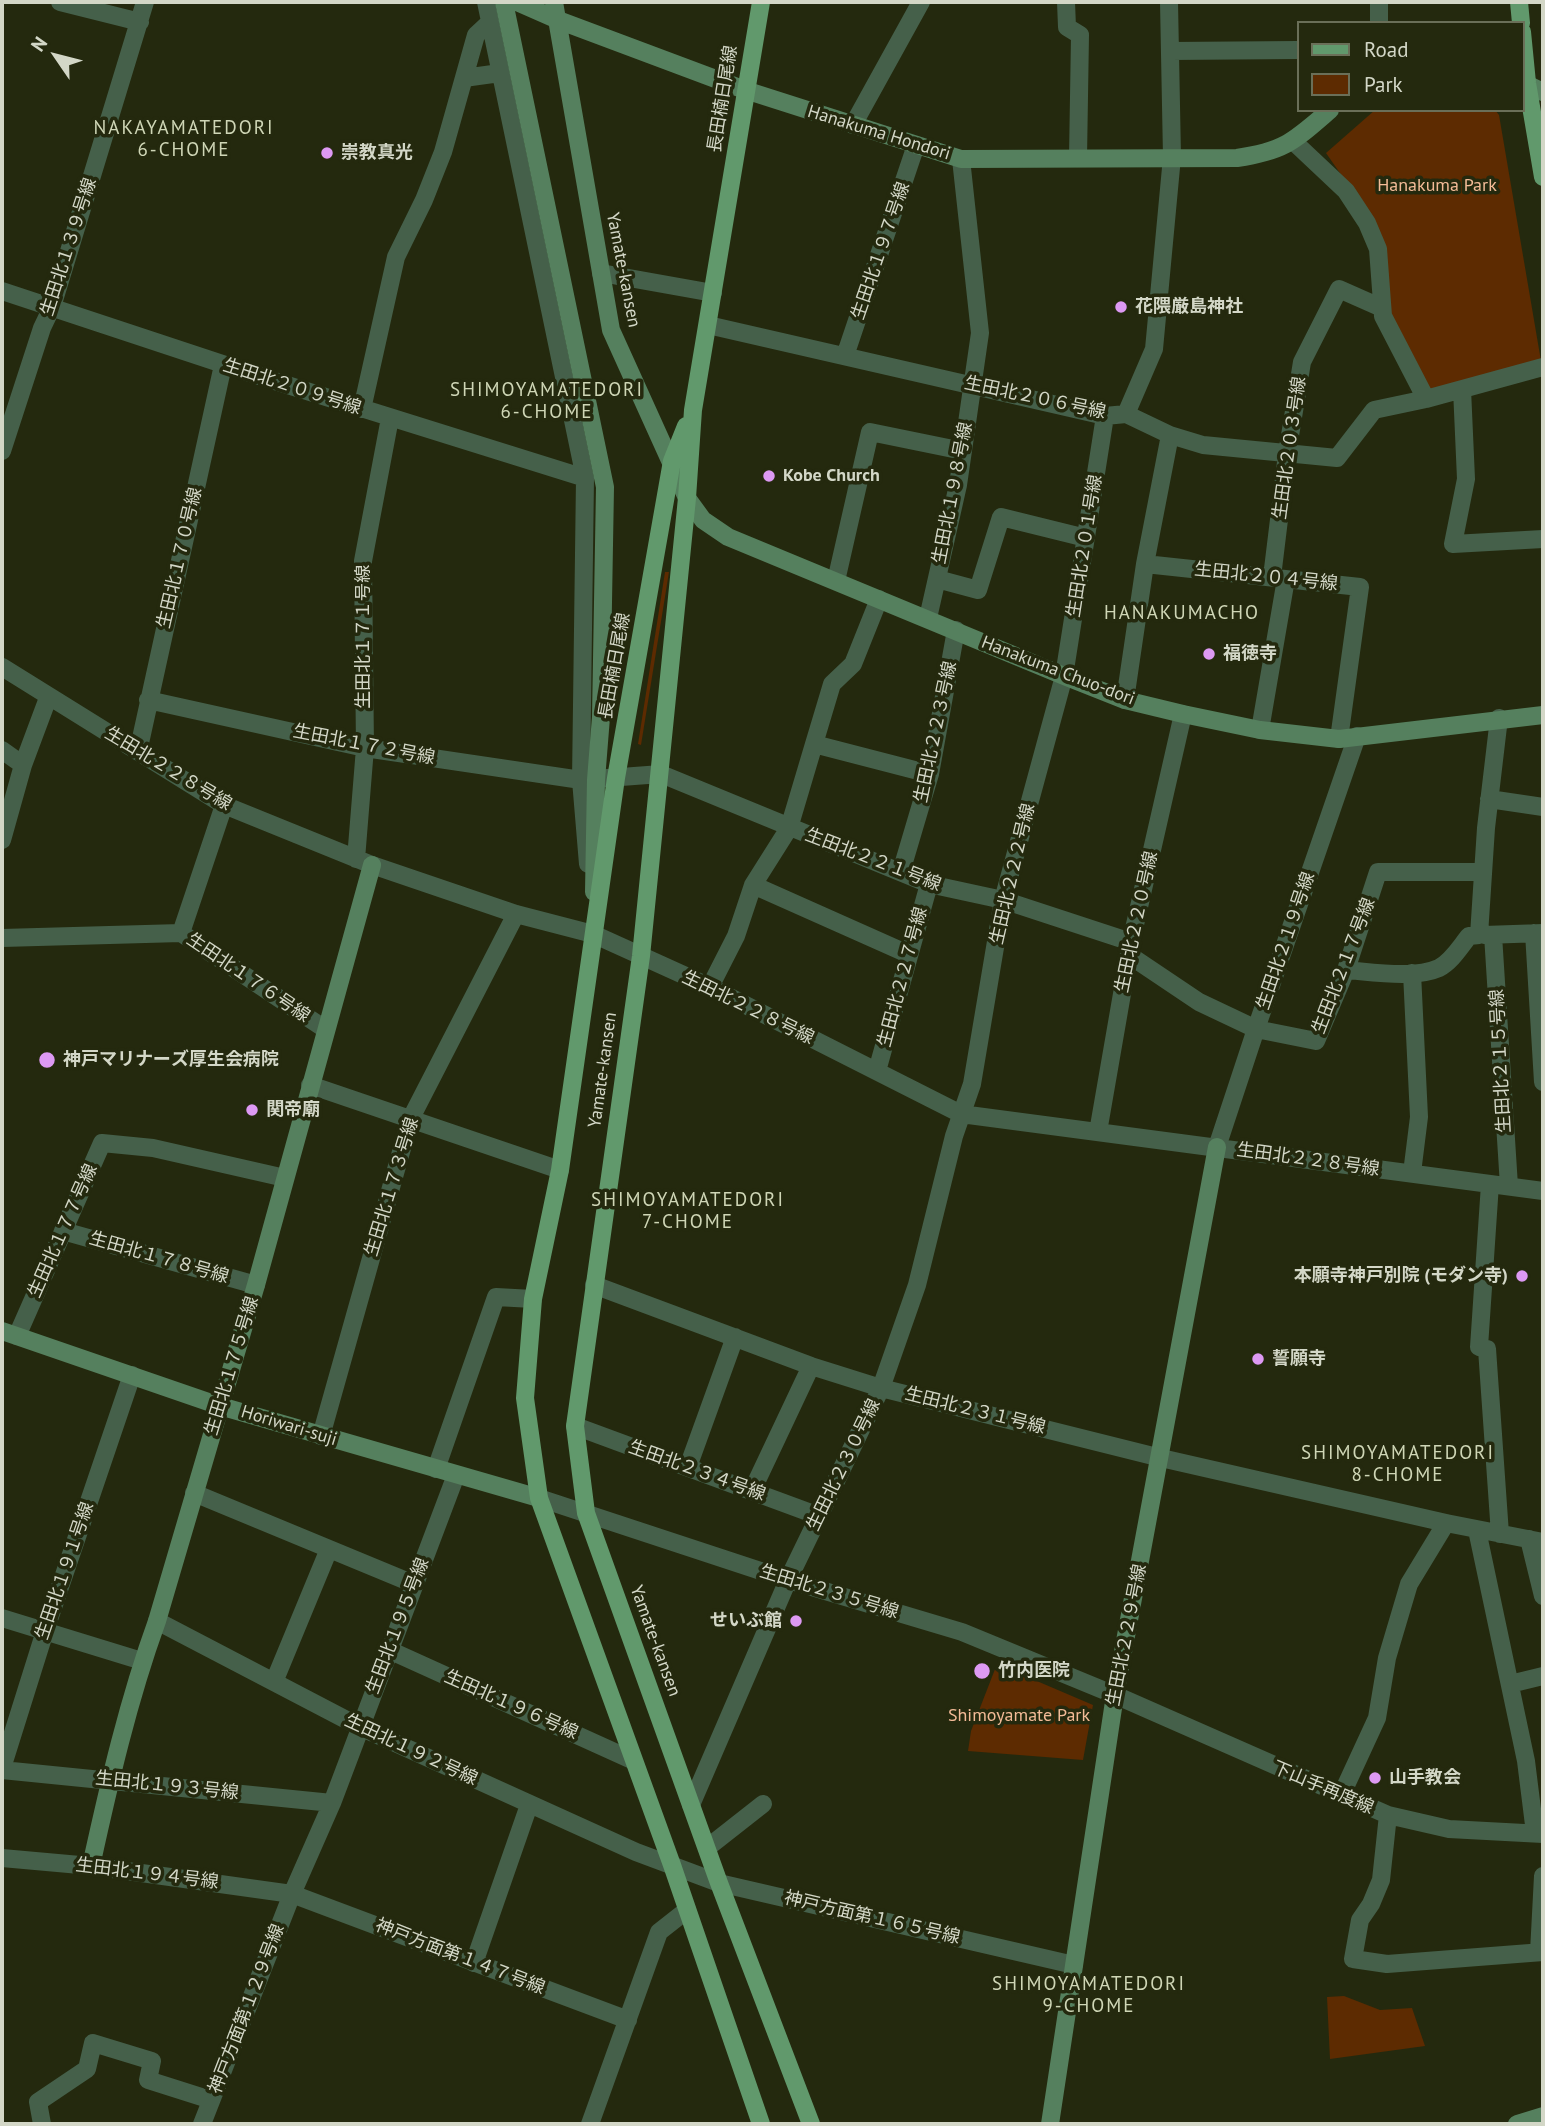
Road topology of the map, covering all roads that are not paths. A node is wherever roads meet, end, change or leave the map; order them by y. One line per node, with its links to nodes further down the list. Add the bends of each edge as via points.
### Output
1 (60, 2): 16 (street)
2 (145, 2): 16 (street, 生田北１３９号線)
3 (486, 2): 17 (street)
4 (504, 2): 86 (street, Yamate-kansen, via 605,486 601,717)
5 (517, 2): 13 (street, Hanakuma Hondori)
6 (554, 2): 13 (street, Yamate-kansen)
7 (761, 2): 24 (main road, 長田楠日尾線)
8 (921, 2): 27 (street)
9 (1066, 2): 30 (street, via 1067,27 1080,36)
10 (1169, 2): 20 (street)
11 (1379, 2): 14 (street)
12 (1520, 2): 15 (main road)
13 (558, 20): 24 (street, Hanakuma Hondori); 34 (street, Yamate-kansen)
14 (1379, 21)
15 (1521, 21)
16 (139, 22): 37 (street, 生田北１３９号線)
17 (490, 22): 21 (street); 22 (street, via 476,35)
18 (1524, 43): 23 (main road)
19 (1296, 50): 20 (street)
20 (1170, 51): 31 (street)
21 (500, 73): 22 (street); 56 (street)
22 (464, 78): 46 (street, via 443,152 396,257)
23 (1531, 80): 25 (street); 33 (main road)
24 (745, 90): 27 (street, Hanakuma Hondori); 36 (main road, 長田楠日尾線)
25 (1543, 92)
26 (1328, 112): 28 (street, Hanakuma Hondori)
27 (853, 125): 29 (street, Hanakuma Hondori)
28 (1294, 142): 31 (street, Hanakuma Hondori, via 1266,154 1237,158); 38 (street, via 1346,191 1367,223 1378,249)
29 (916, 145): 32 (street, Hanakuma Hondori); 40 (street, 生田北１９７号線)
30 (1078, 158): 31 (street, Hanakuma Hondori); 32 (street, Hanakuma Hondori)
31 (1172, 158): 48 (street, via 1154,349)
32 (961, 159): 43 (street, 生田北１９８号線, via 980,333)
33 (1543, 177)
34 (601, 274): 36 (street); 55 (street, Yamate-kansen, via 611,330)
35 (2, 291): 37 (street, 生田北２０９号線)
36 (713, 293): 39 (main road, 長田楠日尾線)
37 (52, 307): 41 (street, 生田北２０９号線); 52 (street, 生田北１３９号線)
38 (1382, 308): 45 (street); 54 (street, 生田北２０３号線, via 1339,289 1302,362)
39 (708, 325): 40 (street, 生田北２０６号線); 47 (main road, 長田楠日尾線)
40 (845, 356): 43 (street, 生田北２０６号線)
41 (223, 365): 46 (street, 生田北２０９号線); 70 (street, 生田北１７０号線)
42 (1543, 368): 44 (street, 生田北２０６号線)
43 (972, 385): 49 (street, 生田北２０６号線); 53 (street, 生田北１９８号線)
44 (1462, 389): 45 (street, 生田北２０６号線); 59 (street, via 1466,479 1453,544)
45 (1426, 399): 54 (street, 生田北２０６号線, via 1374,410 1337,458)
46 (362, 409): 50 (street, 生田北２０９号線)
47 (693, 410): 55 (main road, 長田楠日尾線); 57 (main road, 長田楠日尾線)
48 (1126, 414): 49 (street, 生田北２０６号線); 51 (street, 生田北２０６号線)
49 (1105, 416): 58 (street, 生田北２０１号線)
50 (390, 418): 56 (street, 生田北２０９号線); 79 (street, 生田北１７１号線, via 363,561)
51 (1170, 435): 54 (street, 生田北２０６号線, via 1203,445); 60 (street)
52 (2, 451)
53 (963, 451): 62 (street, 生田北１９８号線); 63 (street, via 870,432)
54 (1287, 454): 61 (street, 生田北２０３号線)
55 (672, 461): 57 (street, Yamate-kansen); 85 (main road, 長田楠日尾線)
56 (585, 478): 86 (street)
57 (687, 498): 63 (street, Hanakuma Chuo-dori, via 703,520 728,537); 83 (main road, Yamate-kansen)
58 (1086, 537): 62 (street, via 1001,517 978,590); 68 (street, 生田北２０１号線)
59 (1543, 539)
60 (1145, 564): 61 (street, 生田北２０４号線); 71 (street)
61 (1279, 578): 75 (street, 生田北２０３号線); 77 (street, 生田北２０４号線, via 1360,587)
62 (937, 579): 65 (street, 生田北１９８号線)
63 (836, 581): 64 (street, Hanakuma Chuo-dori)
64 (879, 598): 65 (street, Hanakuma Chuo-dori); 78 (street, via 853,664 832,684)
65 (928, 618): 66 (street, Hanakuma Chuo-dori)
66 (956, 630): 68 (street, Hanakuma Chuo-dori); 84 (street, 生田北２２３号線)
67 (2, 667): 69 (street, 生田北２２８号線)
68 (1064, 676): 71 (street, Hanakuma Chuo-dori); 97 (street, 生田北２２２号線)
69 (48, 698): 81 (street, 生田北２２８号線); 82 (street)
70 (148, 700): 79 (street, 生田北１７２号線); 81 (street, 生田北１７０号線)
71 (1125, 700): 72 (street, Hanakuma Chuo-dori)
72 (1183, 714): 75 (street, Hanakuma Chuo-dori); 104 (street, 生田北２２０号線)
73 (1543, 715): 74 (street, Hanakuma Chuo-dori)
74 (1499, 718): 76 (street, Hanakuma Chuo-dori); 87 (street, 生田北２１５号線)
75 (1261, 730): 77 (street, Hanakuma Chuo-dori)
76 (1357, 736): 77 (street, Hanakuma Chuo-dori); 111 (street, 生田北２１９号線)
77 (1339, 739)
78 (814, 744): 84 (street); 90 (street)
79 (365, 748): 86 (street, 生田北１７２号線); 92 (street, 生田北１７１号線)
80 (2, 750): 82 (street)
81 (138, 752): 88 (street, 生田北２２８号線)
82 (23, 765): 91 (street)
83 (661, 774): 85 (street, 生田北１７２号線); 90 (street, 生田北２２１号線); 106 (main road, Yamate-kansen)
84 (930, 774): 93 (street, 生田北２２３号線)
85 (616, 778): 86 (street, 生田北１７２号線); 101 (main road, 長田楠日尾線)
86 (589, 780): 101 (street, Yamate-kansen)
87 (1489, 799): 89 (street); 94 (street, 生田北２１５号線)
88 (224, 805): 92 (street, 生田北２２８号線); 99 (street)
89 (1543, 807)
90 (789, 828): 93 (street, 生田北２２１号線); 96 (street)
91 (2, 840)
92 (364, 862): 98 (street, 生田北２２８号線); 110 (street, 生田北１７５号線)
93 (901, 872): 95 (street, 生田北２２１号線)
94 (1483, 872): 102 (street, 生田北２１５号線); 107 (street, 生田北２１７号線, via 1378,872)
95 (929, 884): 97 (street, 生田北２２１号線); 105 (street, 生田北２２７号線)
96 (752, 885): 105 (street); 109 (street, via 736,936)
97 (1003, 900): 104 (street, 生田北２２１号線); 115 (street, 生田北２２２号線, via 972,1084)
98 (516, 914): 101 (street, 生田北２２８号線); 116 (street, 生田北１７３号線)
99 (181, 933): 103 (street, 生田北１７６号線); 110 (street, 生田北１７６号線)
100 (1539, 933): 102 (street); 113 (street)
101 (593, 934): 106 (street, 生田北２２８号線); 119 (main road, Yamate-kansen)
102 (1486, 935): 108 (street, via 1469,936 1438,968); 123 (street, 生田北２１５号線)
103 (2, 939)
104 (1130, 949): 111 (street, 生田北２１７号線, via 1199,1002); 117 (street, 生田北２２０号線)
105 (908, 954): 112 (street, 生田北２２７号線)
106 (641, 956): 109 (street, 生田北２２８号線); 127 (main road, Yamate-kansen)
107 (1346, 970): 108 (street); 111 (street, 生田北２１７号線, via 1316,1041)
108 (1412, 973): 120 (street, via 1419,1117)
109 (710, 987): 112 (street, 生田北２２８号線)
110 (325, 1029): 114 (street, 生田北１７５号線)
111 (1256, 1029): 118 (street, 生田北２１９号線)
112 (877, 1071): 115 (street, 生田北２２８号線)
113 (1543, 1082)
114 (310, 1085): 116 (street); 121 (street, 生田北１７５号線)
115 (961, 1114): 117 (street, 生田北２２８号線); 133 (street, 生田北２３０号線, via 917,1285)
116 (410, 1120): 119 (street); 136 (street, 生田北１７３号線)
117 (1098, 1132): 118 (street, 生田北２２８号線)
118 (1217, 1147): 120 (street, 生田北２２８号線); 137 (street, 生田北２２９号線)
119 (560, 1170): 128 (main road, Yamate-kansen)
120 (1412, 1173): 122 (street, 生田北２２８号線)
121 (285, 1178): 125 (street, 生田北１７７号線, via 153,1148 102,1143); 126 (street, 生田北１７５号線)
122 (1490, 1184): 123 (street, 生田北２２８号線); 148 (street, via 1479,1347 1487,1349)
123 (1509, 1186): 124 (street, 生田北２２８号線)
124 (1543, 1191)
125 (63, 1231): 126 (street, 生田北１７８号線); 129 (street, 生田北１７７号線)
126 (256, 1285): 134 (street, 生田北１７５号線)
127 (594, 1285): 130 (street, 生田北２３１号線); 135 (main road, Yamate-kansen)
128 (533, 1299): 139 (street, via 496,1297); 143 (main road, Yamate-kansen, via 525,1398)
129 (9, 1334): 132 (street, Horiwari-suji)
130 (735, 1337): 131 (street, 生田北２３１号線); 138 (street)
131 (811, 1366): 133 (street, 生田北２３１号線); 141 (street)
132 (132, 1375): 134 (street, Horiwari-suji); 156 (street, 生田北１９１号線)
133 (881, 1388): 137 (street, 生田北２３１号線); 145 (street, 生田北２３０号線)
134 (220, 1406): 136 (street, Horiwari-suji); 142 (street, 生田北１７５号線)
135 (575, 1426): 138 (street, 生田北２３４号線); 144 (main road, Yamate-kansen)
136 (321, 1436): 139 (street, Horiwari-suji)
137 (1161, 1458): 146 (street, 生田北２３１号線); 162 (street, 生田北２２９号線)
138 (688, 1467): 141 (street, 生田北２３４号線)
139 (436, 1469): 140 (street, Horiwari-suji)
140 (456, 1475): 143 (street, Horiwari-suji); 152 (street, 生田北１９５号線)
141 (752, 1491): 145 (street, 生田北２３４号線)
142 (194, 1493): 150 (street); 155 (street, 生田北１７５号線)
143 (539, 1498): 144 (street, 生田北２３５号線); 164 (main road, Yamate-kansen)
144 (586, 1513): 151 (street, 生田北２３５号線); 171 (main road, Yamate-kansen)
145 (819, 1516): 151 (street, 生田北２３０号線)
146 (1446, 1523): 147 (street, 生田北２３１号線); 167 (street, via 1409,1584 1387,1658 1377,1718)
147 (1477, 1530): 148 (street, 生田北２３１号線); 161 (street)
148 (1500, 1534): 149 (street, 生田北２３１号線)
149 (1536, 1541): 153 (street)
150 (329, 1549): 152 (street); 160 (street)
151 (788, 1580): 162 (street, 生田北２３５号線, via 962,1632); 171 (street, 生田北２３０号線)
152 (414, 1584): 157 (street, 生田北１９５号線)
153 (1543, 1596)
154 (2, 1618): 156 (street)
155 (157, 1621): 158 (street, 生田北１７５号線); 160 (street, 生田北１９２号線)
156 (45, 1631): 158 (street); 165 (street, 生田北１９１号線)
157 (389, 1650): 163 (street, 生田北１９５号線); 164 (street, 生田北１９６号線)
158 (142, 1661): 166 (street, 生田北１７５号線)
159 (1543, 1676): 161 (street)
160 (274, 1682): 163 (street, 生田北１９２号線)
161 (1510, 1684): 173 (street)
162 (1115, 1695): 167 (street, 下山手再度線); 184 (street, 生田北２２９号線)
163 (360, 1727): 168 (street, 生田北１９５号線); 170 (street, 生田北１９２号線)
164 (632, 1760): 177 (main road, Yamate-kansen)
165 (2, 1769): 166 (street, 生田北１９３号線)
166 (110, 1780): 168 (street, 生田北１９３号線); 176 (street, 生田北１７５号線)
167 (1341, 1796): 172 (street, 下山手再度線)
168 (332, 1803): 180 (street, 生田北１９５号線)
169 (763, 1804): 174 (street)
170 (529, 1805): 177 (street, 生田北１９２号線); 183 (street)
171 (691, 1805): 174 (main road, Yamate-kansen)
172 (1388, 1815): 173 (street, 下山手再度線, via 1449,1829); 182 (street, via 1381,1880 1360,1920 1353,1959 1387,1964)
173 (1539, 1834)
174 (707, 1848): 179 (main road, Yamate-kansen)
175 (2, 1858): 176 (street, 生田北１９４号線)
176 (91, 1866): 180 (street, 生田北１９４号線)
177 (672, 1866): 179 (street, 神戸方面第１６５号線); 181 (main road, Yamate-kansen)
178 (1543, 1876): 182 (street)
179 (719, 1883): 184 (street, 神戸方面第１６５号線); 192 (main road, Yamate-kansen)
180 (292, 1894): 183 (street, 神戸方面第１４７号線); 186 (street, 神戸方面第１２９号線)
181 (687, 1910): 185 (street, via 659,1932); 191 (main road, Yamate-kansen)
182 (1541, 1952)
183 (474, 1963): 185 (street, 神戸方面第１４７号線)
184 (1074, 1965): 193 (street, 生田北２２９号線)
185 (628, 2021): 190 (street)
186 (211, 2100): 188 (street, via 148,2080 152,2062 93,2043 87,2070 38,2102); 189 (street, 神戸方面第１２９号線)
187 (1543, 2116): 194 (street)
188 (42, 2124)
189 (202, 2124)
190 (590, 2124)
191 (761, 2124)
192 (811, 2124)
193 (1051, 2124)
194 (1517, 2124)

